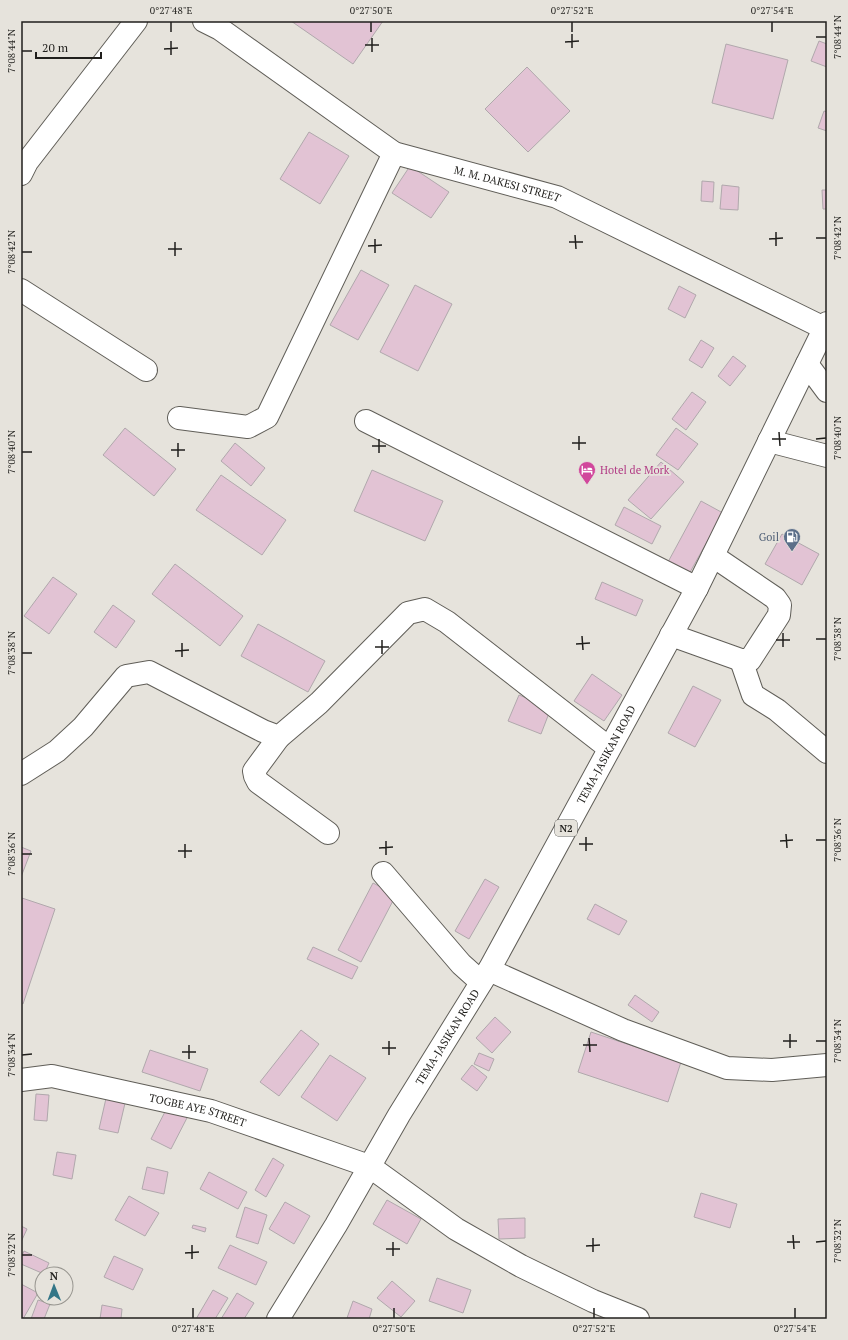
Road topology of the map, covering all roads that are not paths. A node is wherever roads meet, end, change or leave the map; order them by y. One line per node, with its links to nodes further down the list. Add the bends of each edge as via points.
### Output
1 (136, 21): 4 (main road)
2 (204, 21): 3 (main road, M. M. DAKESI STREET, via 220,29)
3 (394, 153): 6 (main road, M. M. DAKESI STREET, via 557,197); 10 (main road, via 267,417 248,427)
4 (23, 165)
5 (21, 290): 8 (main road)
6 (826, 325): 7 (main road, TEMA-JASIKAN ROAD / N2)
7 (807, 364): 9 (main road); 12 (main road, TEMA-JASIKAN ROAD / N2)
8 (146, 370)
9 (827, 391)
10 (179, 418)
11 (366, 421): 15 (main road)
12 (769, 441): 13 (main road); 14 (main road, TEMA-JASIKAN ROAD / N2)
13 (827, 456)
14 (713, 556): 15 (main road, TEMA-JASIKAN ROAD / N2); 17 (main road, via 775,598 780,605 779,615 750,660)
15 (697, 588): 16 (main road, TEMA-JASIKAN ROAD / N2)
16 (671, 635): 17 (main road); 19 (main road, TEMA-JASIKAN ROAD / N2)
17 (741, 660): 20 (main road, via 753,695 777,710)
18 (279, 737): 19 (main road, via 319,703 408,613 425,609 447,622); 21 (main road, via 149,672 126,676 83,727 62,746); 22 (main road, via 254,770 258,782)
19 (610, 748): 24 (main road, TEMA-JASIKAN ROAD / N2)
20 (827, 752)
21 (21, 774)
22 (328, 833)
23 (382, 873): 24 (main road, via 461,964)
24 (485, 976): 25 (main road, via 727,1068 772,1070); 27 (main road, TEMA-JASIKAN ROAD / N2)
25 (827, 1065)
26 (21, 1080): 27 (main road, TOGBE AYE STREET, via 52,1076 211,1111)
27 (369, 1166): 28 (main road, TEMA-JASIKAN ROAD / N2); 29 (main road, TOGBE AYE STREET, via 463,1232 593,1301)
28 (278, 1319)
29 (638, 1319)

